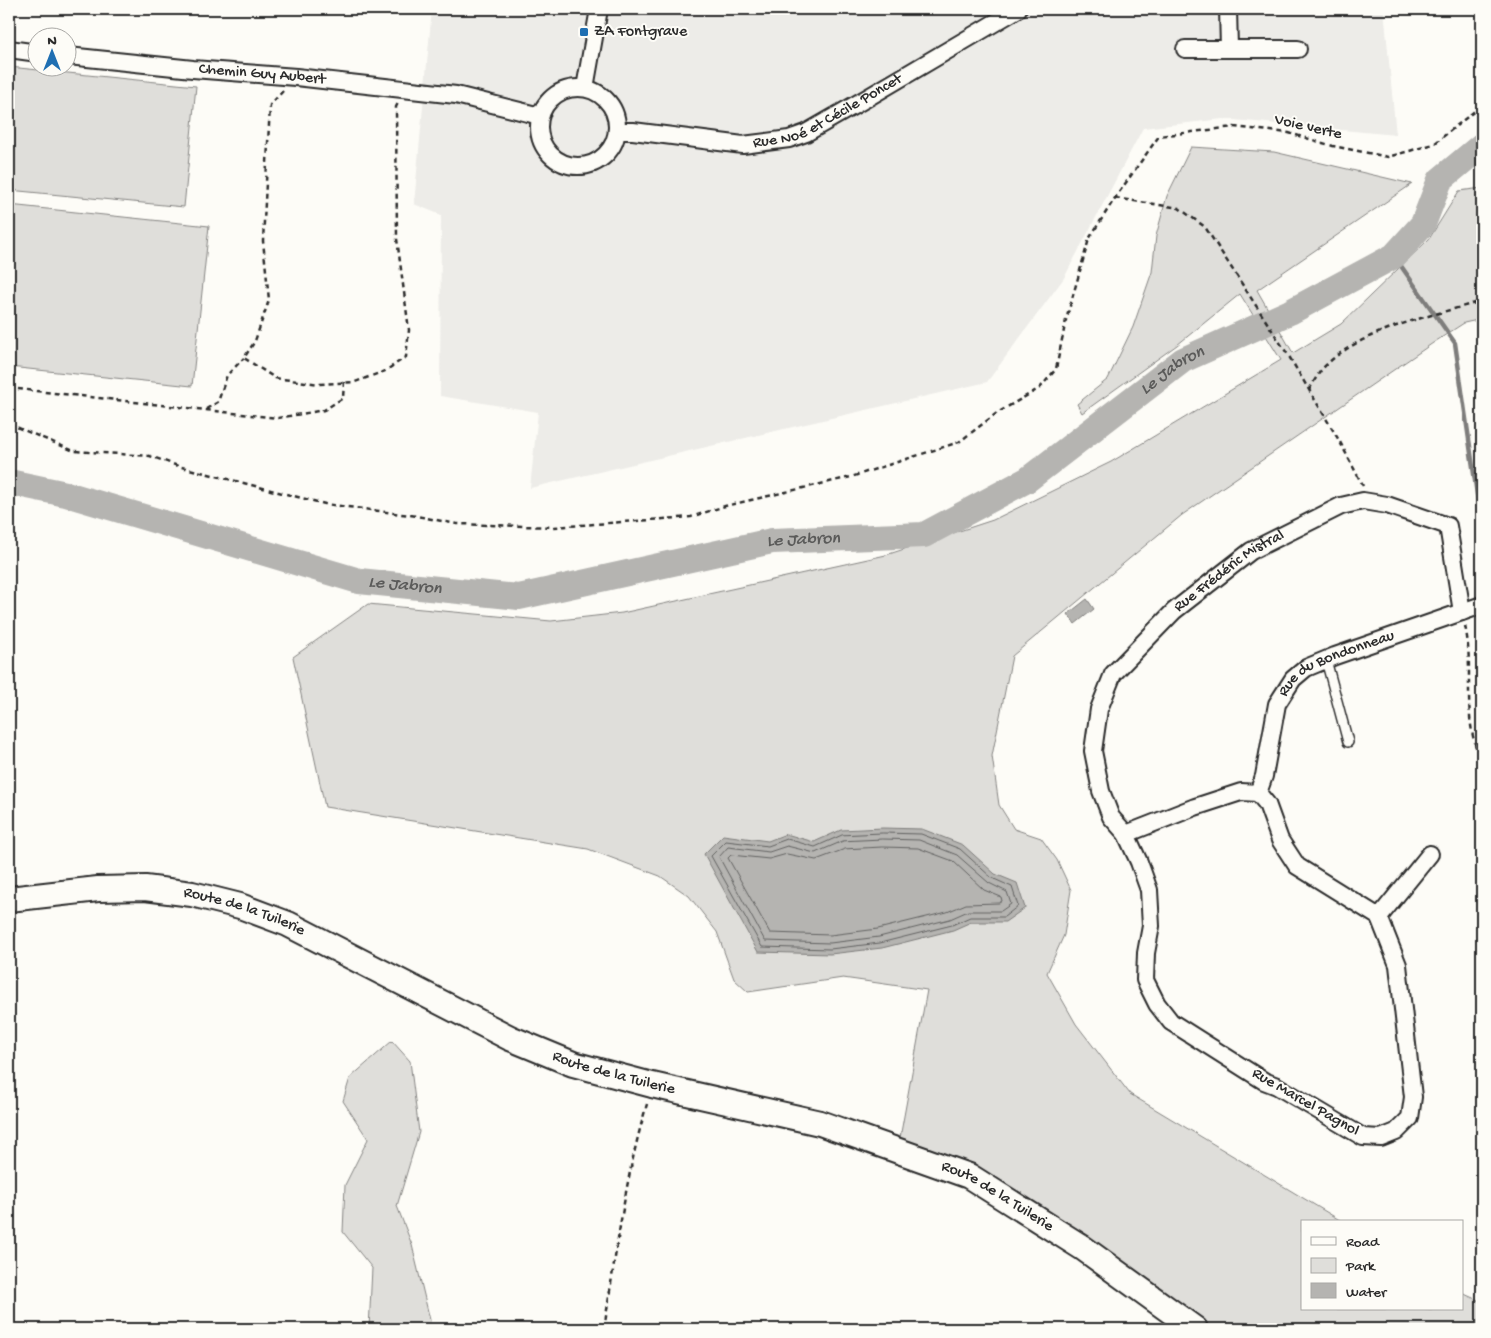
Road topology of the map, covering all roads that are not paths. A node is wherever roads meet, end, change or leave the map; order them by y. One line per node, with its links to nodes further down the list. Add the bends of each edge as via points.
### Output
1 (599, 9): 10 (street)
2 (1018, 9): 12 (street, Rue Noé et Cécile Poncet, via 806,133 789,139 743,145)
3 (1228, 9): 4 (street)
4 (1229, 48): 6 (street); 7 (street)
5 (9, 49): 8 (street)
6 (1185, 49)
7 (1298, 49)
8 (28, 52)
9 (78, 57): 11 (street, Chemin Guy Aubert, via 404,88 456,95)
10 (585, 88): 11 (street, via 560,92 548,102); 12 (street, via 600,94 612,106)
11 (540, 116): 12 (street, via 539,134 546,150 567,165 584,166 600,160 612,147)
12 (618, 131)
13 (1482, 605): 14 (street, Rue du Bondonneau)
14 (1462, 612): 15 (street, Rue du Bondonneau); 18 (street, Rue Frédéric Mistral, via 1448,526 1387,505 1363,501 1341,506 1251,551 1174,611 1113,674 1099,708 1093,751 1101,792 1111,817)
15 (1326, 660): 16 (lane); 17 (street, Rue du Bondonneau, via 1306,668 1292,680 1277,704)
16 (1348, 742)
17 (1258, 793): 18 (street, via 1241,792); 21 (street, via 1267,804 1280,840 1297,866)
18 (1126, 834): 21 (street, Rue Marcel Pagnol, via 1149,890 1151,926 1145,980 1171,1022 1264,1081 1362,1137 1381,1138 1396,1132 1410,1118 1413,1096 1398,965)
19 (1430, 854): 21 (street)
20 (9, 899): 22 (main road, Route de la Tuilerie, via 98,889 145,888 192,894 240,906 288,924 510,1038 573,1064 820,1123 969,1176 1083,1248)
21 (1379, 917)
22 (1195, 1329)

